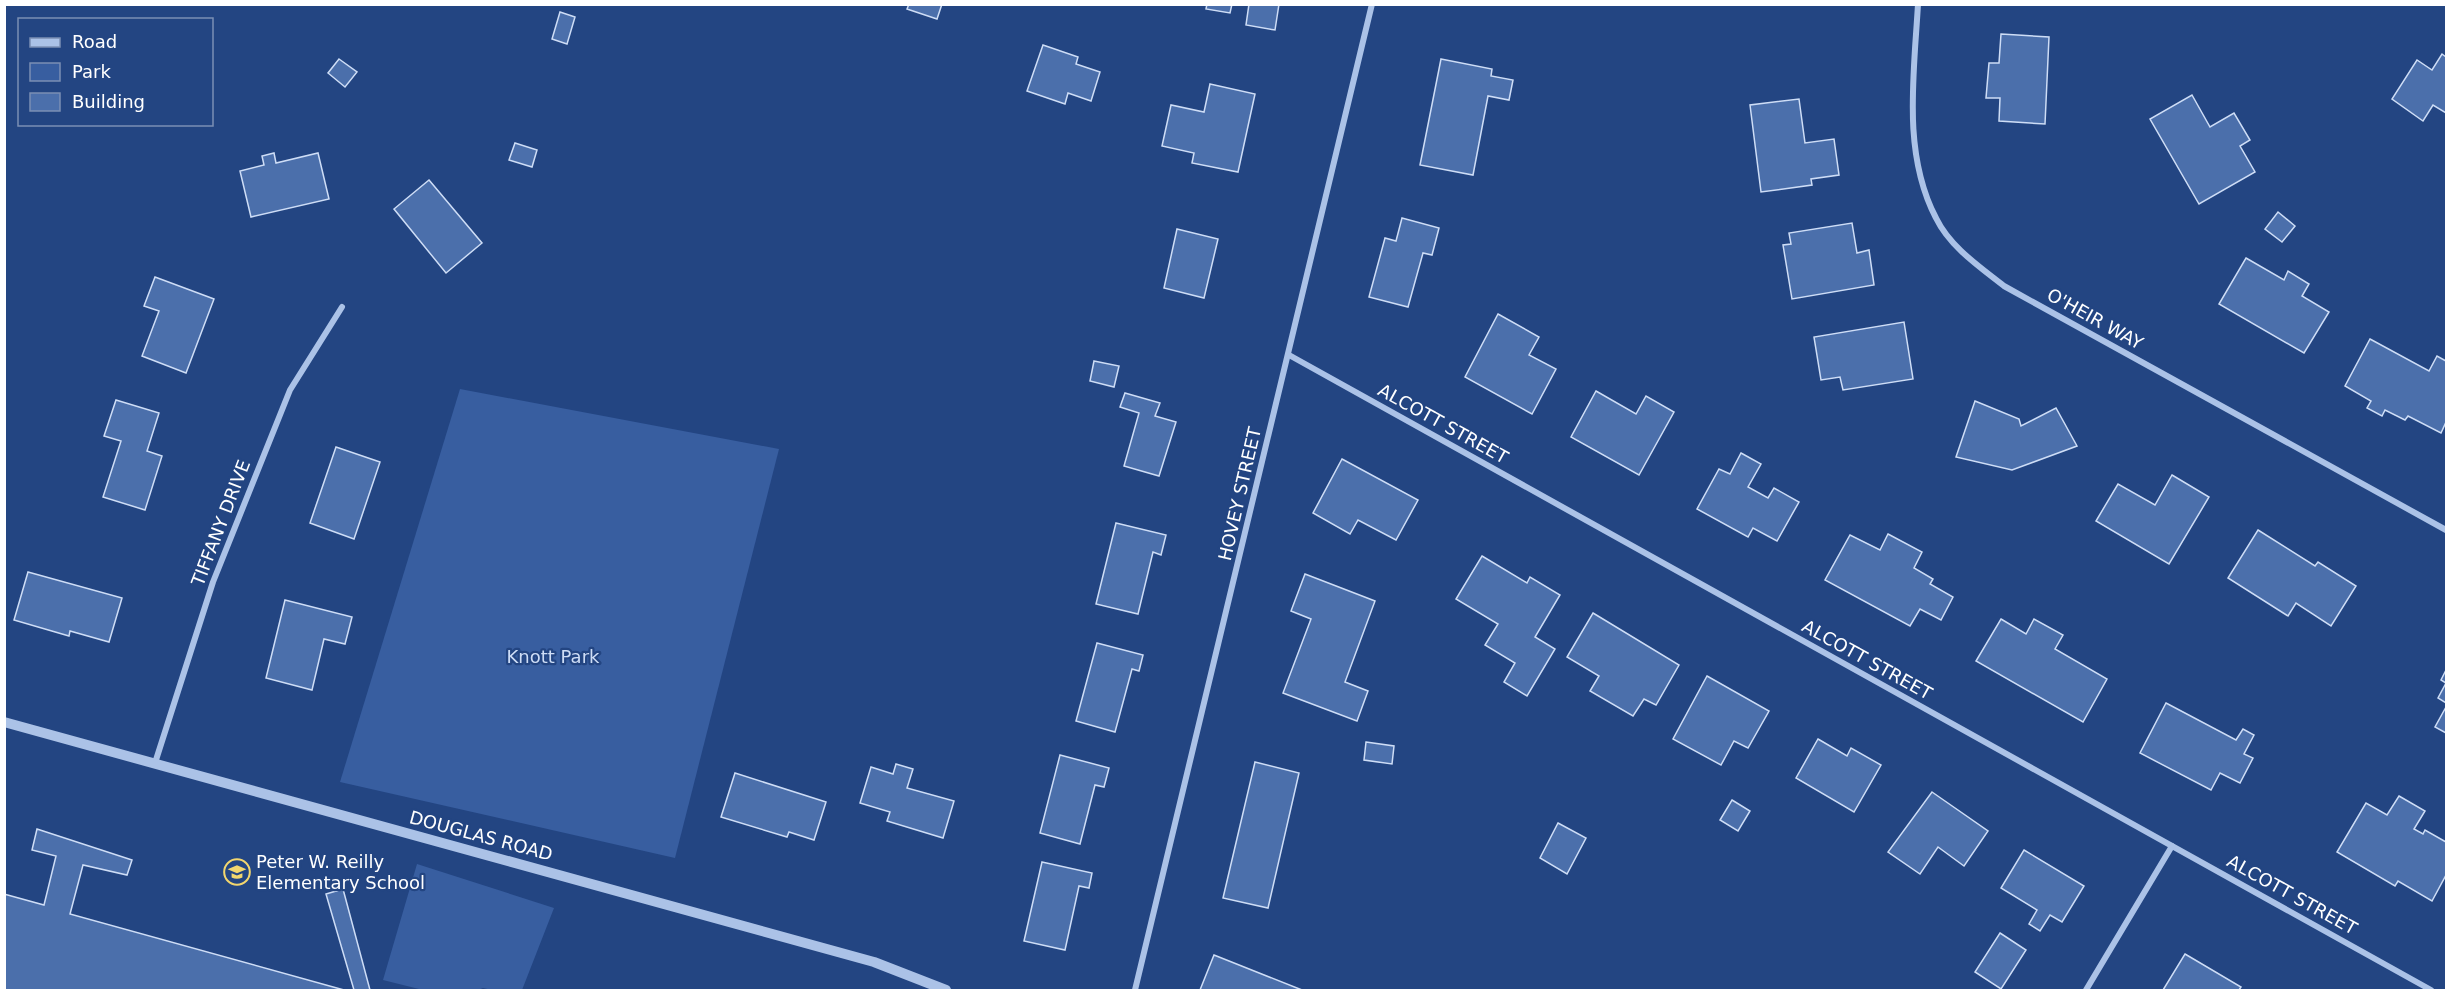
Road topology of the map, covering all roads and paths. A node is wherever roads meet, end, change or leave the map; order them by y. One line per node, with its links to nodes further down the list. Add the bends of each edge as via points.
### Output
1 (1372, 4): 4 (street, HOVEY STREET)
2 (1918, 4): 5 (street, O'HEIR WAY, via 1912,118 1920,177 1936,219 1966,256 2004,286)
3 (342, 307): 7 (street, TIFFANY DRIVE, via 290,390 213,582)
4 (1289, 356): 8 (street, ALCOTT STREET); 10 (street, HOVEY STREET)
5 (2446, 530)
6 (4, 722): 7 (street, DOUGLAS ROAD)
7 (155, 763): 9 (street, DOUGLAS ROAD, via 874,962)
8 (2172, 846): 11 (street); 12 (street, ALCOTT STREET)
9 (946, 990)
10 (1135, 990)
11 (2086, 990)
12 (2431, 990)

